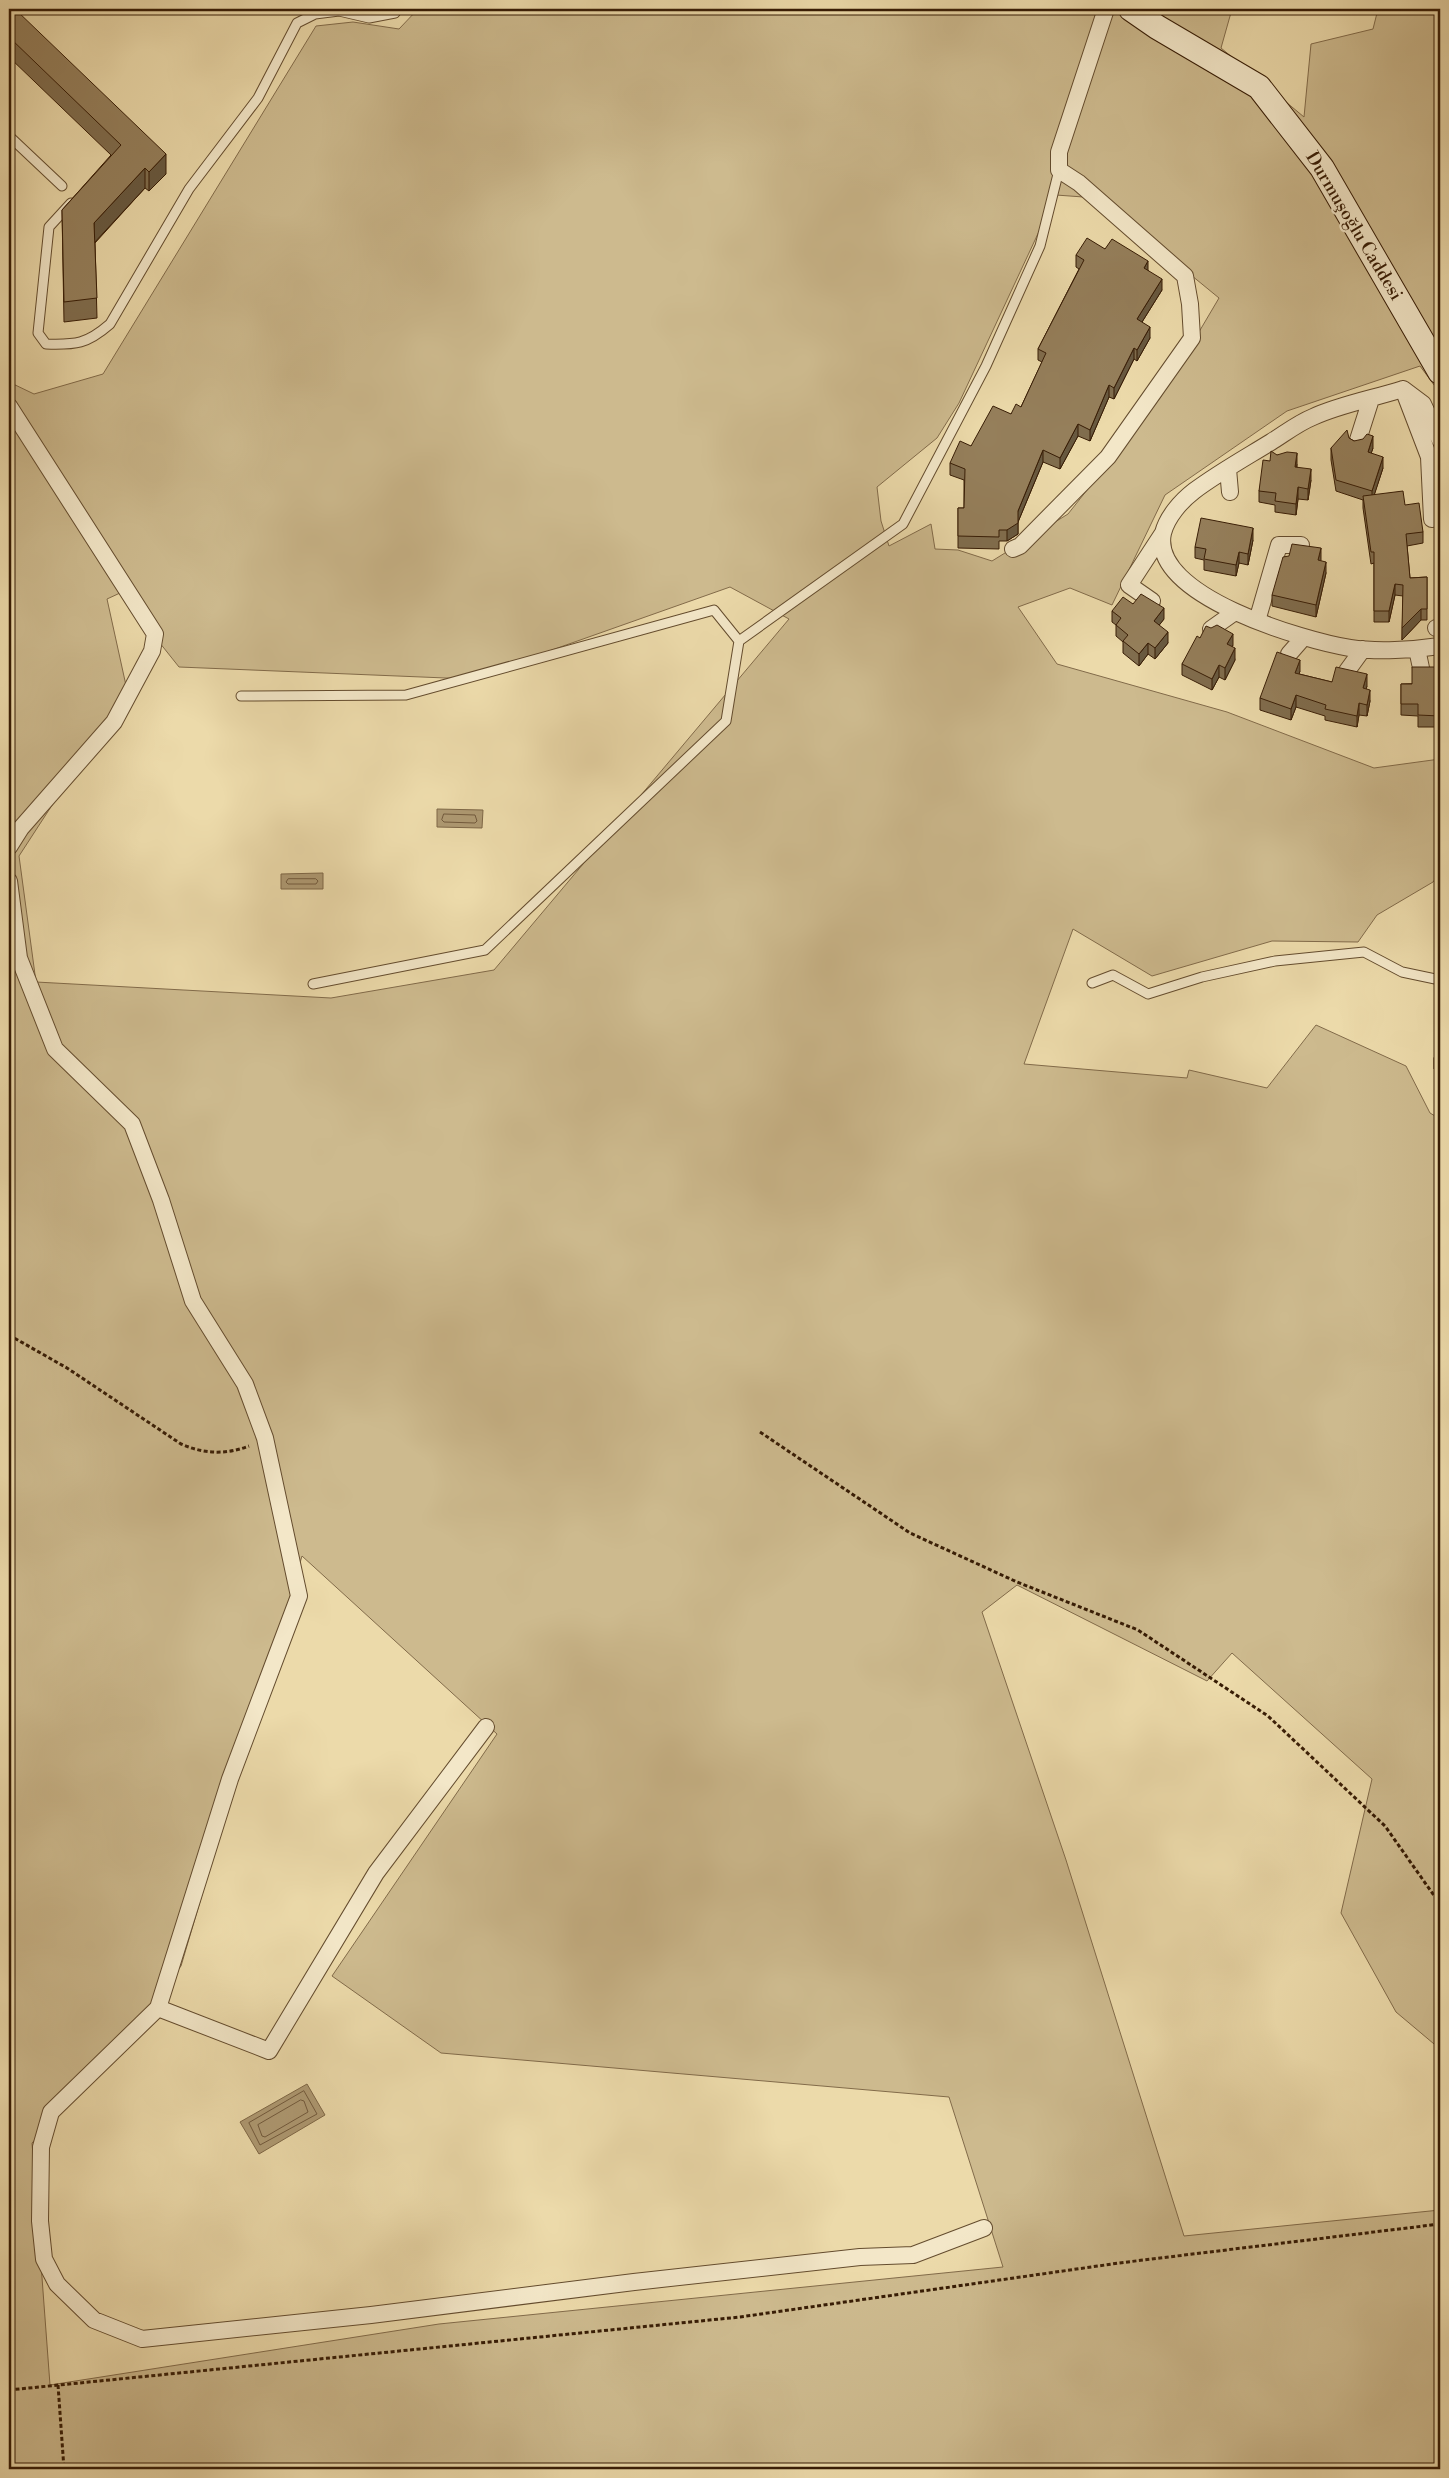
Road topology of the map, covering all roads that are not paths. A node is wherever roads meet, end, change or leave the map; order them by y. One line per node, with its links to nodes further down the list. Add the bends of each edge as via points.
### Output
1 (398, 9): 7 (lane, via 395,13 369,18 339,11 315,14 297,23 258,98 189,189 110,324 92,340 64,345 46,344 38,333 49,227)
2 (1106, 9): 5 (street, via 1059,152)
3 (1131, 9): 8 (street, Durmuşoğlu Caddesi, via 1259,86 1322,168)
4 (9, 136): 6 (lane)
5 (1059, 170): 22 (street, via 1079,183 1185,276 1192,338 1108,457 1020,546); 28 (lane, via 1036,254 986,366 903,524)
6 (62, 186)
7 (75, 199)
8 (1434, 349): 9 (street, Durmuşoğlu Caddesi)
9 (1440, 372)
10 (1403, 389): 11 (street); 14 (street, via 1423,404); 19 (street, via 1429,457)
11 (1371, 399): 13 (street, via 1313,417); 15 (street)
12 (9, 406): 36 (street, via 154,634 152,651 114,722 21,828)
13 (1286, 433): 16 (street); 17 (street)
14 (1440, 440)
15 (1357, 443)
16 (1279, 457)
17 (1228, 470): 18 (street); 20 (street, via 1193,492 1171,515)
18 (1230, 492)
19 (1432, 518)
20 (1163, 533): 23 (street, via 1129,585); 24 (street, via 1162,546 1172,566 1200,594)
21 (1301, 545): 25 (street, via 1279,545)
22 (1013, 549)
23 (1152, 601)
24 (1235, 612): 25 (street); 26 (street)
25 (1258, 621): 27 (street)
26 (1211, 629)
27 (1303, 638): 30 (street); 32 (street)
28 (739, 641): 35 (lane, via 714,610 406,695); 40 (lane, via 726,722 485,950)
29 (1440, 646): 31 (street)
30 (1363, 649): 31 (street); 34 (street)
31 (1417, 649): 33 (street)
32 (1289, 654)
33 (1421, 668)
34 (1347, 671)
35 (241, 696)
36 (9, 847)
37 (9, 881): 42 (street, via 19,958 55,1049 132,1124 161,1200 192,1301 245,1384 266,1438 299,1596 230,1779)
38 (1440, 980): 39 (lane, via 1402,972 1364,952 1275,960 1148,994 1113,975)
39 (1092, 983)
40 (313, 984)
41 (486, 1728): 42 (street, via 376,1872 269,2051)
42 (158, 2008): 43 (street, via 50,2112 41,2147 40,2221 44,2259 57,2284 94,2320 142,2339 371,2316 841,2259 913,2255)
43 (984, 2228)

